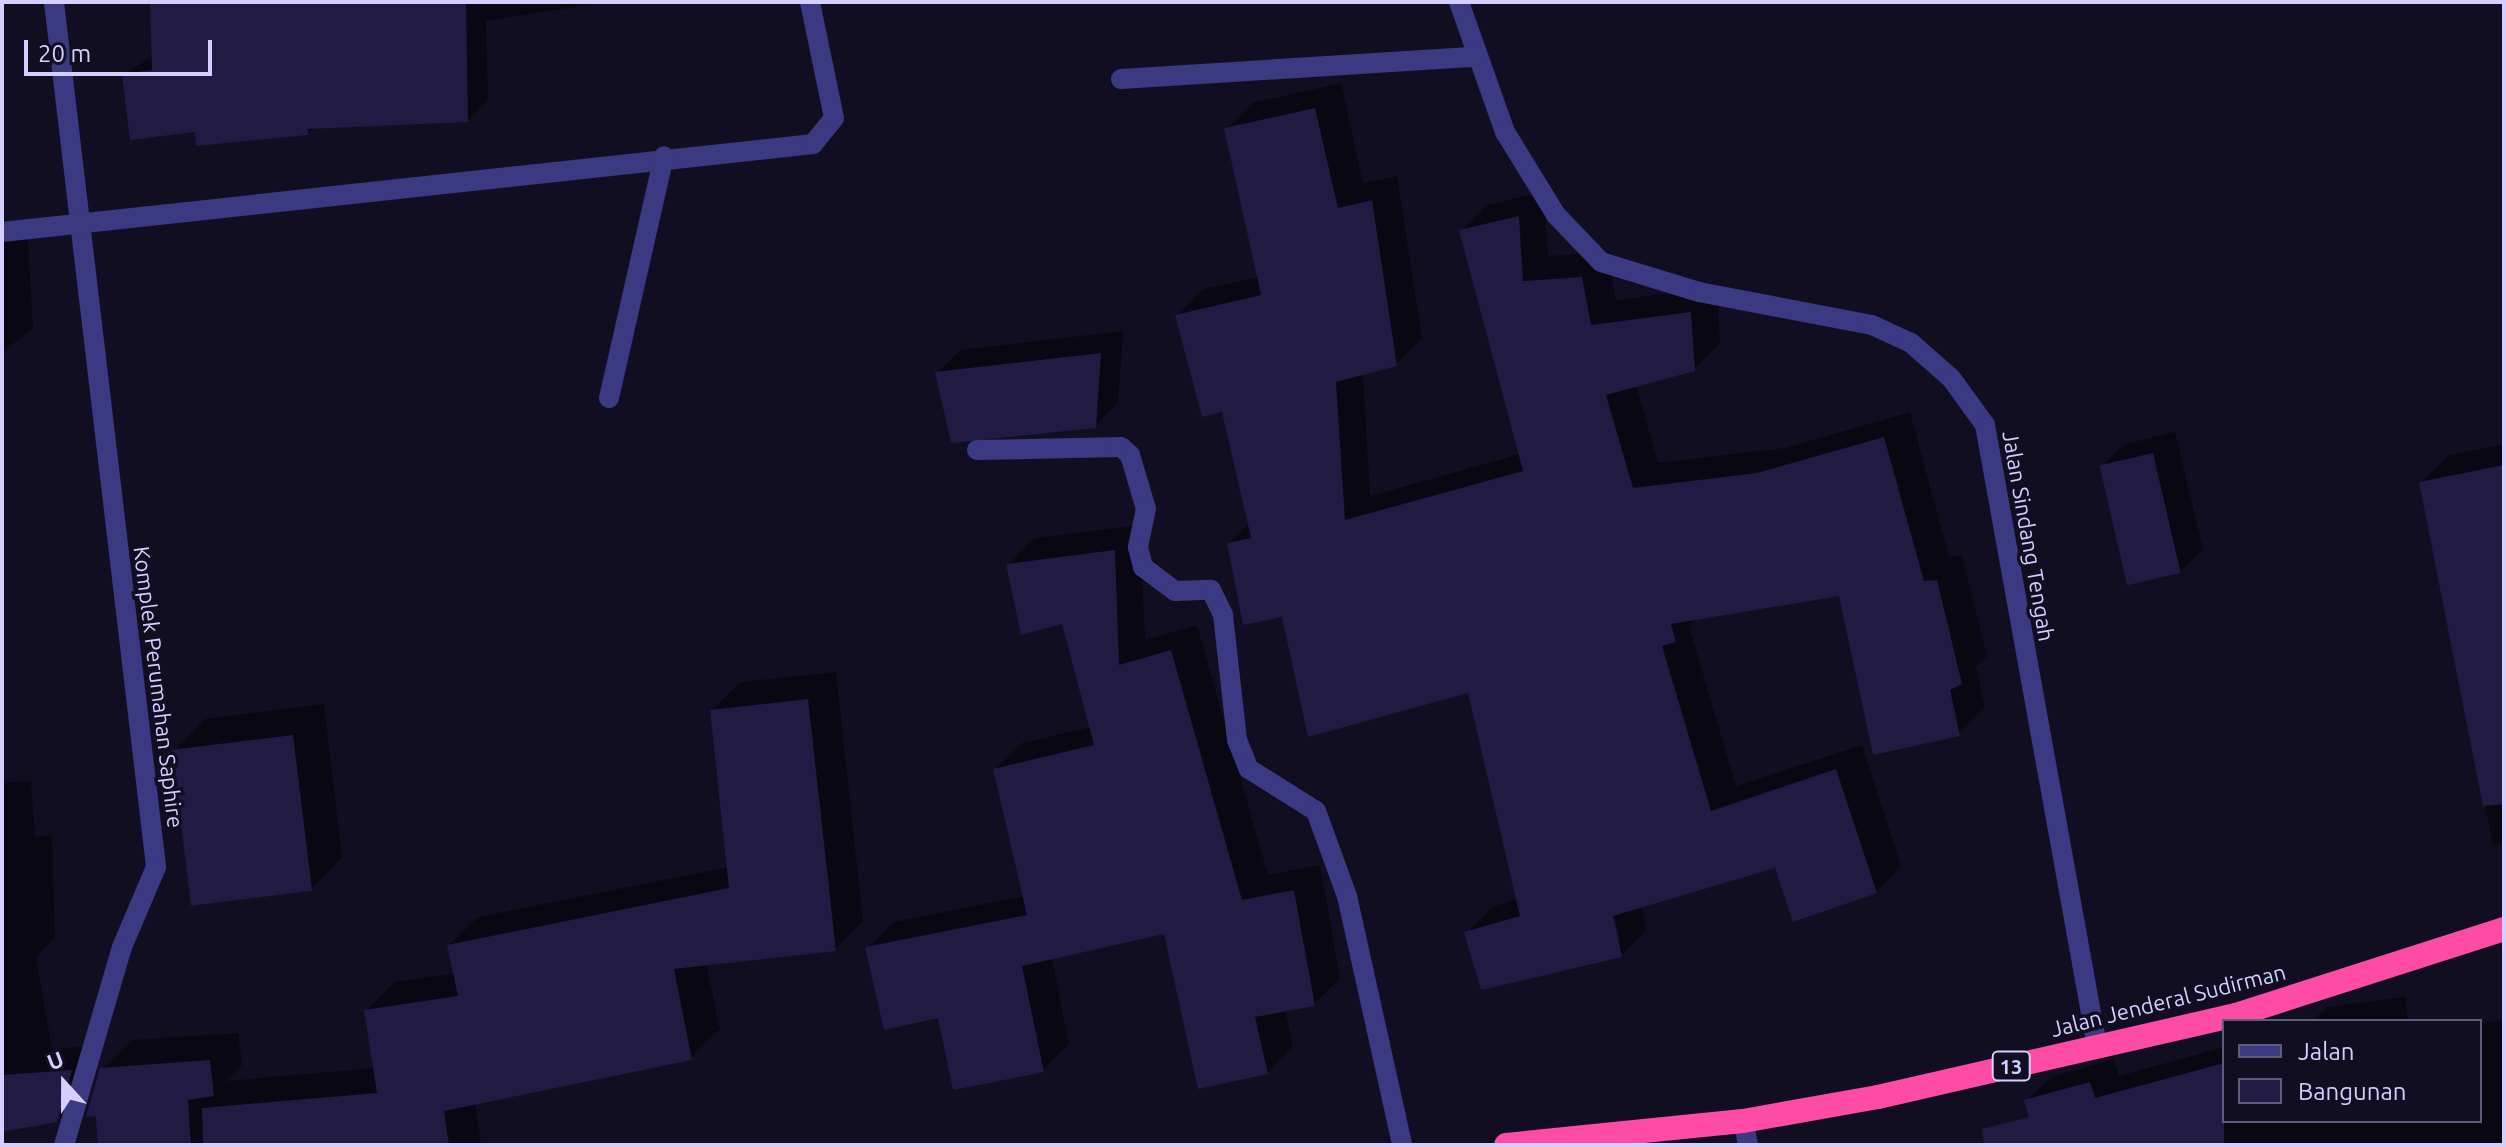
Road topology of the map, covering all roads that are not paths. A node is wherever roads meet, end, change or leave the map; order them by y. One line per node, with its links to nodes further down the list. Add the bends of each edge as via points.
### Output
1 (54, 2): 7 (street, Komplek Perumahan Saphire)
2 (810, 2): 6 (street, via 834,118 826,135 813,144 738,155)
3 (1459, 2): 4 (street, Jalan Sindang Tengah)
4 (1474, 57): 5 (street); 12 (street, Jalan Sindang Tengah, via 1505,132 1556,215 1601,262 1699,292 1872,325 1911,343 1951,378 1985,425)
5 (1121, 79)
6 (664, 156): 7 (street); 9 (street)
7 (76, 221): 8 (street); 14 (street, Komplek Perumahan Saphire, via 156,867 122,947)
8 (2, 232)
9 (609, 398)
10 (977, 450): 15 (street, via 1121,447 1130,455 1146,509 1138,547 1143,567 1175,591 1211,590 1223,615 1237,740 1249,769 1316,811 1347,896)
11 (2504, 929): 12 (highway, Jalan Jenderal Sudirman / 13, via 2236,1015)
12 (2097, 1046): 13 (highway, Jalan Jenderal Sudirman / 13)
13 (1746, 1133): 16 (highway, Jalan Jenderal Sudirman / 13)
14 (64, 1145)
15 (1402, 1145)
16 (1506, 1145)

